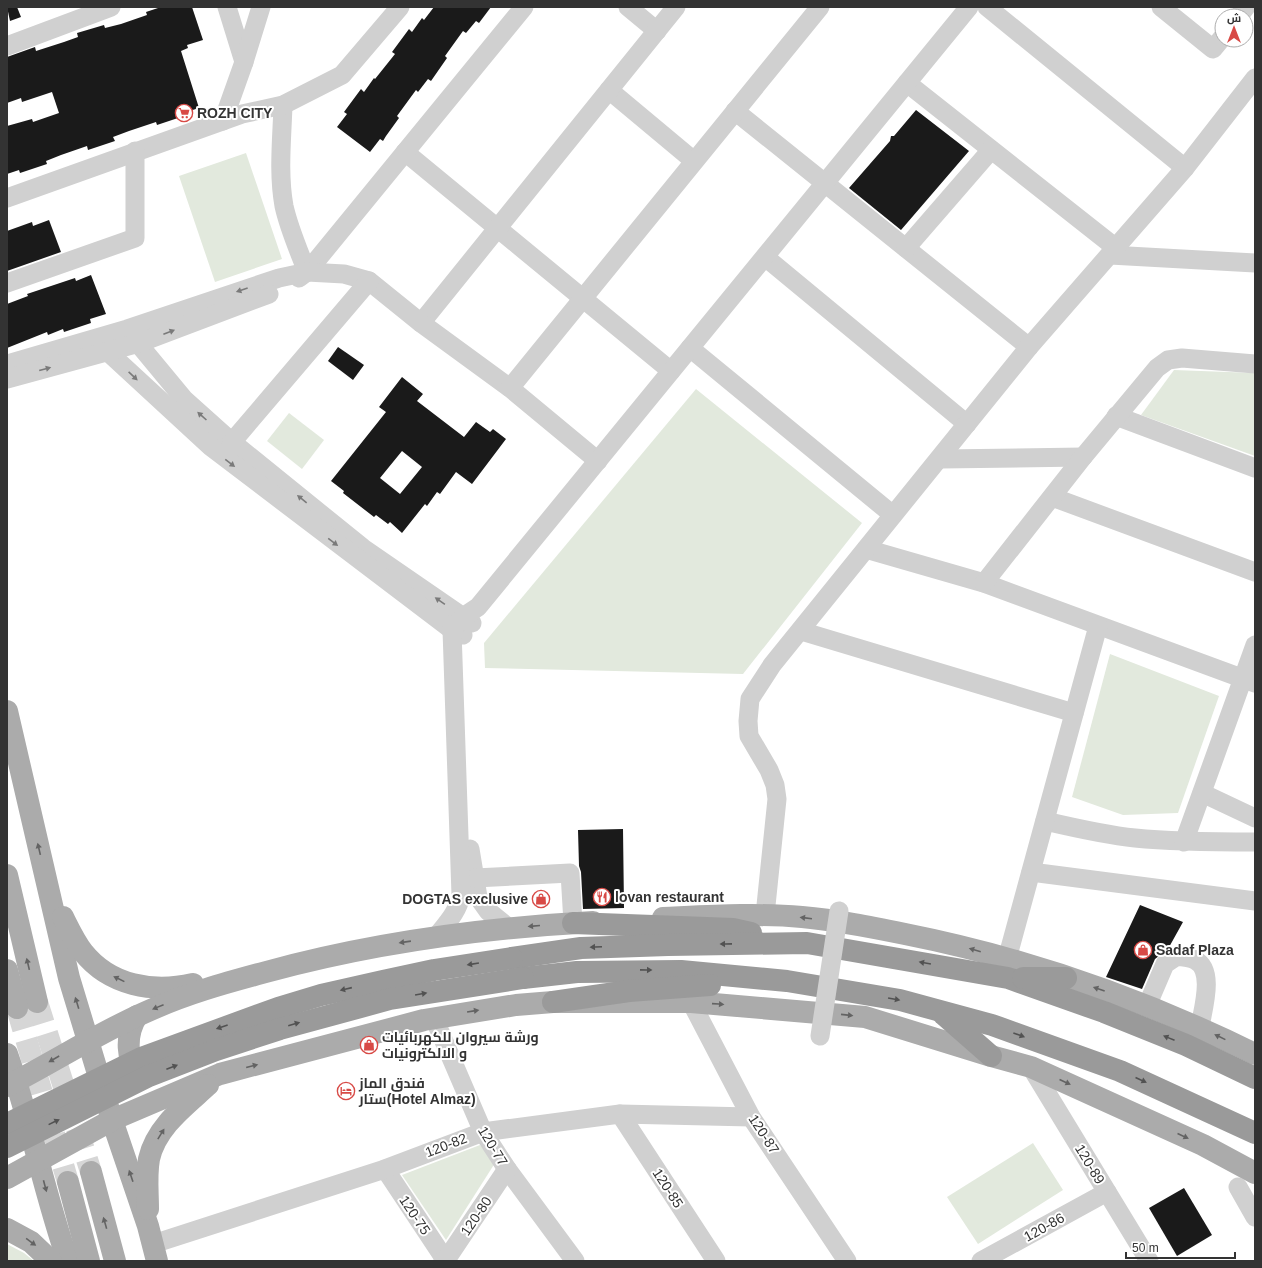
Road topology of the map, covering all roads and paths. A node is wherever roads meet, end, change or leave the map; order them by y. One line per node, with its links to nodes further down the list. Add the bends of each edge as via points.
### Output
1 (112, 7): 13 (street)
2 (227, 7): 15 (street)
3 (261, 7): 15 (street)
4 (400, 7): 19 (street, via 342,75)
5 (524, 7): 24 (street)
6 (628, 7): 12 (street)
7 (676, 7): 12 (street)
8 (820, 7): 20 (street)
9 (969, 7): 17 (street)
10 (987, 7): 26 (street)
11 (1161, 7): 14 (street)
12 (657, 31): 18 (street)
13 (7, 46)
14 (1214, 48)
15 (244, 62): 21 (street)
16 (1255, 78): 26 (street)
17 (907, 83): 22 (street); 27 (street)
18 (610, 90): 25 (street); 29 (street)
19 (283, 105): 21 (street); 34 (street, via 283,199 287,218)
20 (735, 111): 25 (street); 27 (street)
21 (223, 121): 23 (street)
22 (992, 150): 30 (street); 31 (street)
23 (135, 151): 28 (street); 36 (street, via 135,238)
24 (405, 152): 29 (street); 34 (street)
25 (694, 161): 37 (street)
26 (1184, 168): 31 (street)
27 (825, 183): 30 (street); 32 (street)
28 (7, 198)
29 (497, 228): 37 (street); 38 (street)
30 (906, 248): 42 (street)
31 (1113, 252): 33 (street); 42 (street)
32 (764, 257): 43 (street); 50 (street)
33 (1253, 260)
34 (307, 272): 35 (street, via 344,274); 39 (street, one-way to 39, via 279,278); 40 (street, one-way to 34, via 284,288)
35 (369, 281): 38 (street); 51 (street)
36 (7, 283)
37 (583, 298): 46 (street); 48 (street)
38 (421, 323): 48 (street)
39 (126, 329): 40 (street); 41 (street)
40 (139, 343): 41 (street); 51 (street, one-way to 40, via 184,399)
41 (102, 345): 44 (street); 47 (street, one-way to 41); 61 (street, one-way to 61, via 211,448)
42 (1030, 347): 50 (street)
43 (690, 348): 46 (street); 57 (street)
44 (7, 364)
45 (1255, 364): 49 (street, via 1182,358 1168,360 1157,368)
46 (671, 371): 54 (street)
47 (7, 379)
48 (510, 388): 54 (street)
49 (1116, 416): 52 (street); 55 (street)
50 (967, 424): 53 (street)
51 (232, 442): 61 (street, one-way to 51, via 363,548)
52 (1083, 457): 53 (street); 56 (street)
53 (941, 459): 57 (street)
54 (598, 461): 61 (street)
55 (1255, 468)
56 (1052, 497): 59 (street); 60 (street)
57 (893, 515): 58 (street)
58 (866, 549): 60 (street); 63 (street)
59 (1255, 572)
60 (984, 584): 62 (street)
61 (466, 623): 75 (street, via 462,653 470,854); 82 (street, via 461,895 454,914)
62 (1098, 626): 65 (street); 67 (street)
63 (801, 630): 67 (street); 79 (street, via 772,665 750,699 749,736 769,770 777,799)
64 (1255, 645): 65 (street)
65 (1249, 681): 68 (street)
66 (7, 710): 76 (main road, one-way to 66)
67 (1074, 713): 70 (street)
68 (1202, 793): 69 (street); 71 (street)
69 (1255, 818)
70 (1045, 821): 71 (street, via 1087,831); 73 (street)
71 (1184, 842): 72 (street)
72 (1255, 842)
73 (1031, 872): 77 (street); 85 (street)
74 (7, 875): 86 (main road, one-way to 74, via 27,1005)
75 (475, 878): 80 (street, via 570,873); 81 (street, via 482,905)
76 (46, 882): 84 (main road, one-way to 76, via 188,985 156,988 135,985 105,972 83,952); 97 (main road, one-way to 76, via 69,978)
77 (1255, 902)
78 (839, 912): 96 (street, bridge)
79 (765, 915): 80 (main road); 85 (main road, one-way to 79, via 947,942 862,925)
80 (573, 923): 81 (main road, one-way to 81); 83 (highway, via 733,929)
81 (509, 928): 82 (main road)
82 (436, 937): 84 (main road, one-way to 84)
83 (807, 943): 85 (highway, one-way to 83); 109 (highway, one-way to 109, bridge, via 581,948 441,969 321,995 141,1058)
84 (308, 960): 93 (main road, one-way to 93, via 210,987)
85 (1007, 969): 87 (highway); 103 (highway, one-way to 85, via 1180,1042)
86 (7, 970)
87 (1066, 978): 91 (main road, one-way to 87)
88 (787, 981): 89 (highway, via 650,989); 92 (highway, one-way to 92, via 900,1000); 112 (highway, one-way to 88, bridge, via 149,1076 216,1050 280,1028 390,1000 523,978 577,972 681,971)
89 (553, 1002): 90 (main road); 94 (main road, one-way to 89)
90 (691, 1002): 100 (main road, one-way to 100, via 865,1017); 107 (street, 120-87)
91 (1147, 1006): 95 (main road); 95 (street, via 1164,964 1177,956 1195,959 1204,967 1207,976)
92 (939, 1011): 100 (highway); 111 (highway, one-way to 111, via 992,1025 1120,1071)
93 (137, 1016): 97 (main road); 105 (main road, via 128,1040 132,1066 149,1090)
94 (434, 1018): 102 (main road, one-way to 94); 110 (street, 120-77)
95 (1200, 1027): 99 (main road, one-way to 95)
96 (820, 1036)
97 (88, 1040): 104 (main road, one-way to 104); 108 (main road)
98 (7, 1054): 104 (main road)
99 (1255, 1054)
100 (992, 1056): 101 (main road)
101 (1031, 1067): 117 (main road, one-way to 117, via 1203,1145); 121 (street, 120-89)
102 (220, 1074): 105 (main road); 124 (main road, one-way to 102, via 148,1174 154,1146 169,1122)
103 (1255, 1078)
104 (12, 1083): 113 (main road)
105 (166, 1097): 108 (main road)
106 (620, 1114): 107 (street, 120-82); 110 (street, 120-82); 131 (street, 120-85)
107 (752, 1116): 132 (street, 120-87)
108 (112, 1120): 113 (main road); 124 (main road, one-way to 108)
109 (7, 1124)
110 (483, 1132): 114 (street, 120-82); 115 (street, 120-77)
111 (1255, 1133)
112 (7, 1147)
113 (39, 1161): 118 (main road); 126 (main road, one-way to 126, via 56,1228)
114 (384, 1169): 124 (street, 120-82); 129 (street, 120-75)
115 (507, 1169): 129 (street, 120-80); 130 (street, 120-77)
116 (91, 1172): 128 (main road, one-way to 116)
117 (1255, 1173)
118 (7, 1178)
119 (68, 1182): 127 (main road)
120 (1238, 1187): 122 (street)
121 (1107, 1192): 133 (street, 120-86); 134 (street, 120-89)
122 (1255, 1217)
123 (7, 1230): 125 (main road, one-way to 125, via 31,1242)
124 (153, 1244)
125 (51, 1261)
126 (68, 1261)
127 (89, 1261)
128 (115, 1261)
129 (445, 1261)
130 (575, 1261)
131 (716, 1261)
132 (847, 1261)
133 (980, 1261)
134 (1149, 1261)

